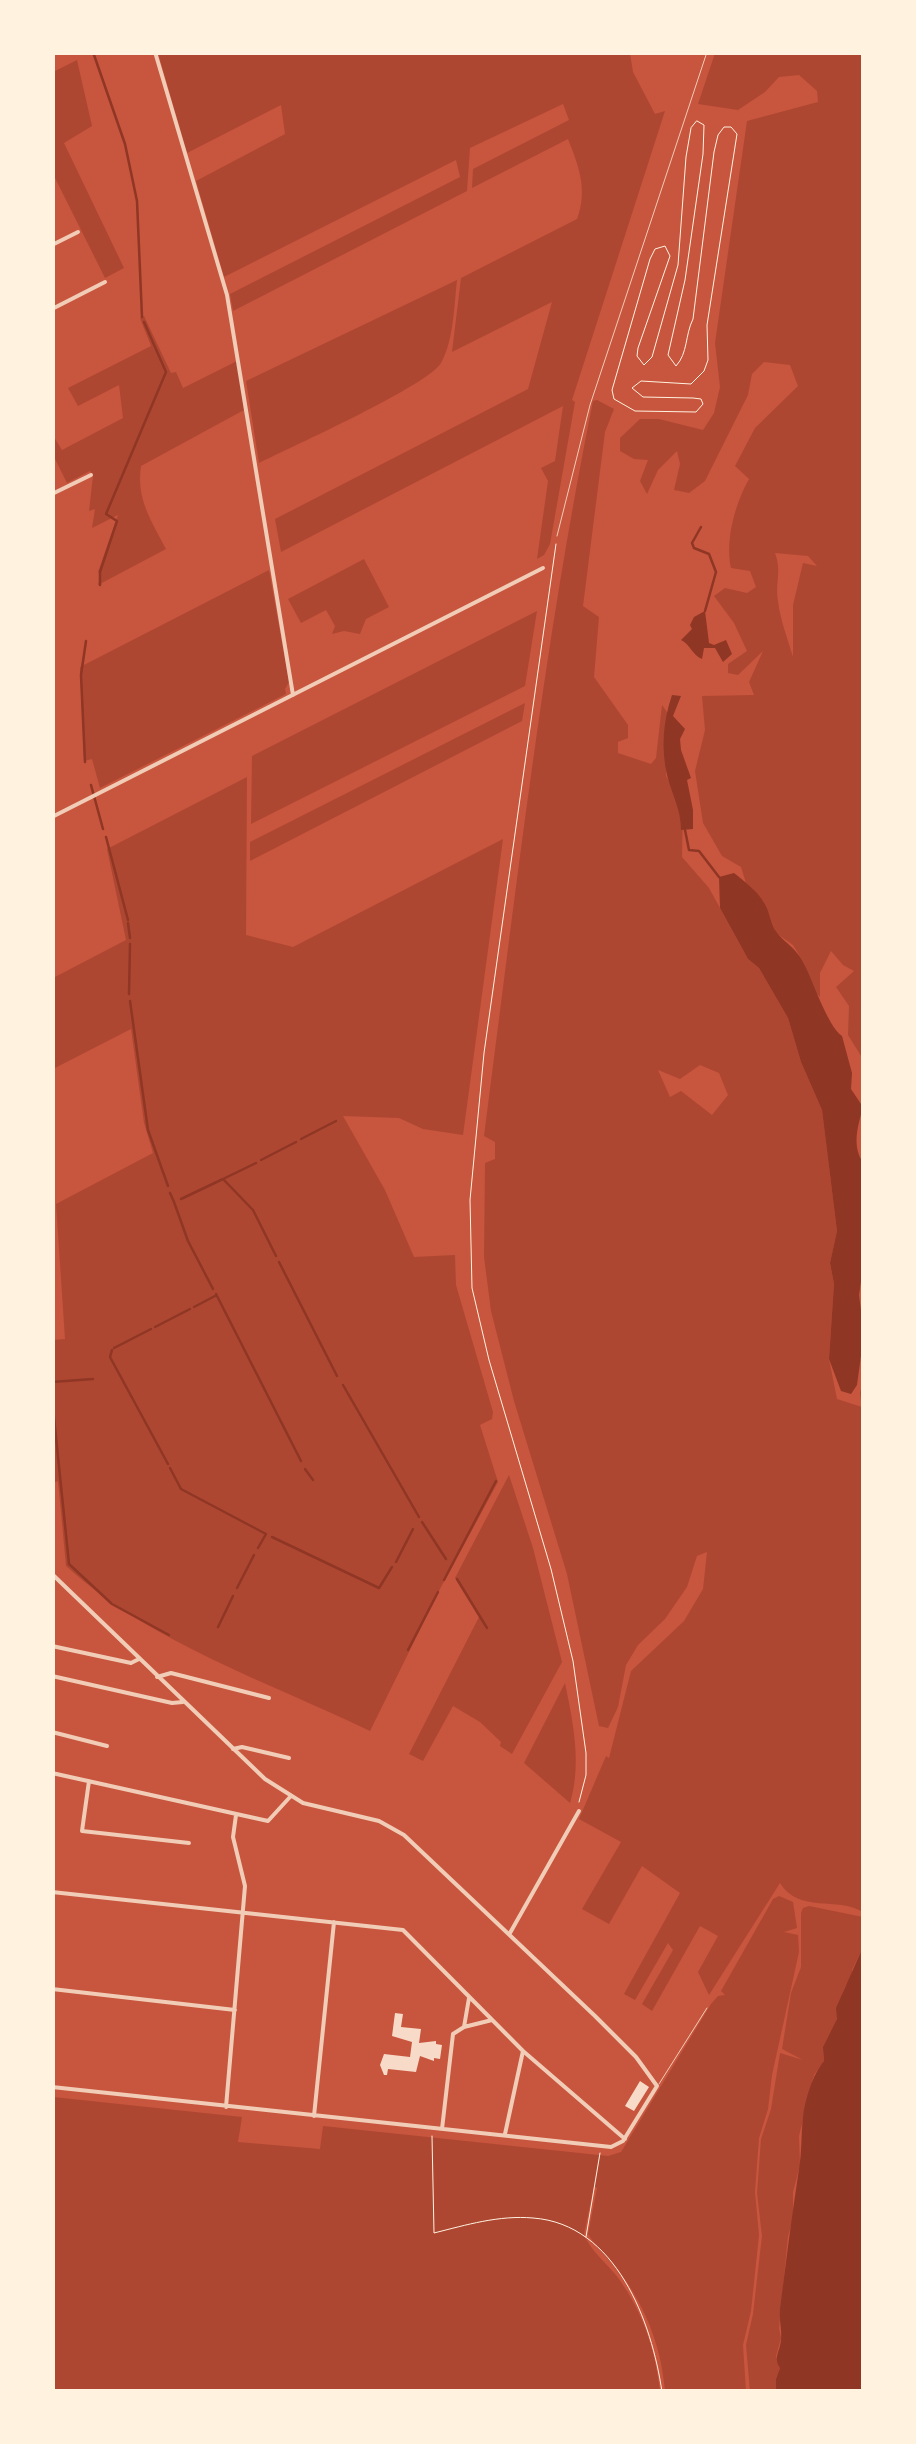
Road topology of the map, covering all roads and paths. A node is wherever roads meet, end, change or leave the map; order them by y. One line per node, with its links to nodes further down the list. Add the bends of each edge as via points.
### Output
1 (155, 52): 12 (street, via 227,294)
2 (707, 52): 10 (lane, via 590,405)
3 (78, 232): 4 (street)
4 (52, 245)
5 (105, 282): 6 (street)
6 (52, 309)
7 (628, 329): 7 (path, via 650,259 665,246 670,256 638,348 647,365 678,265 686,156 698,121 704,125 703,154 668,355 676,366 681,361 714,152 718,135 731,127 737,134 707,325 708,360 691,384 642,382 632,388 643,397 700,399 700,410 635,411 614,399)
8 (90, 475): 9 (street)
9 (52, 494)
10 (557, 536): 28 (path, via 484,1053 470,1200 472,1288 572,1662 586,1752)
11 (543, 568): 12 (street)
12 (293, 695): 13 (street)
13 (52, 817)
14 (52, 1574): 16 (street)
15 (52, 1646): 16 (street, via 131,1663)
16 (139, 1659): 18 (street)
17 (52, 1676): 20 (street)
18 (157, 1677): 19 (street, via 170,1673); 20 (street)
19 (269, 1698)
20 (183, 1702): 23 (street)
21 (52, 1732): 22 (street)
22 (107, 1746)
23 (233, 1749): 24 (street); 27 (street)
24 (288, 1758)
25 (52, 1773): 26 (street)
26 (89, 1781): 29 (street); 30 (street, via 82,1830)
27 (290, 1797): 29 (street, via 268,1821); 34 (street, via 388,1824)
28 (579, 1811): 34 (street)
29 (236, 1815): 32 (street)
30 (190, 1843)
31 (52, 1892): 32 (street)
32 (243, 1912): 33 (street); 38 (street)
33 (334, 1922): 36 (street, via 406,1931); 45 (street)
34 (509, 1935): 42 (street, via 616,2037)
35 (52, 1989): 38 (street)
36 (469, 1998): 39 (street); 40 (street)
37 (707, 2008): 42 (lane)
38 (235, 2010): 44 (street)
39 (492, 2020): 40 (street); 41 (street)
40 (464, 2027): 46 (street, via 453,2034)
41 (523, 2050): 48 (street); 49 (street)
42 (657, 2086): 49 (street)
43 (52, 2087): 44 (street)
44 (226, 2107): 45 (street)
45 (314, 2117): 46 (street)
46 (442, 2129): 48 (street)
47 (432, 2134): 51 (path, via 434,2234 484,2221 535,2218)
48 (504, 2134): 49 (street, via 612,2147)
49 (624, 2139)
50 (598, 2151): 51 (path)
51 (586, 2238): 52 (path, via 640,2306)
52 (662, 2392)

